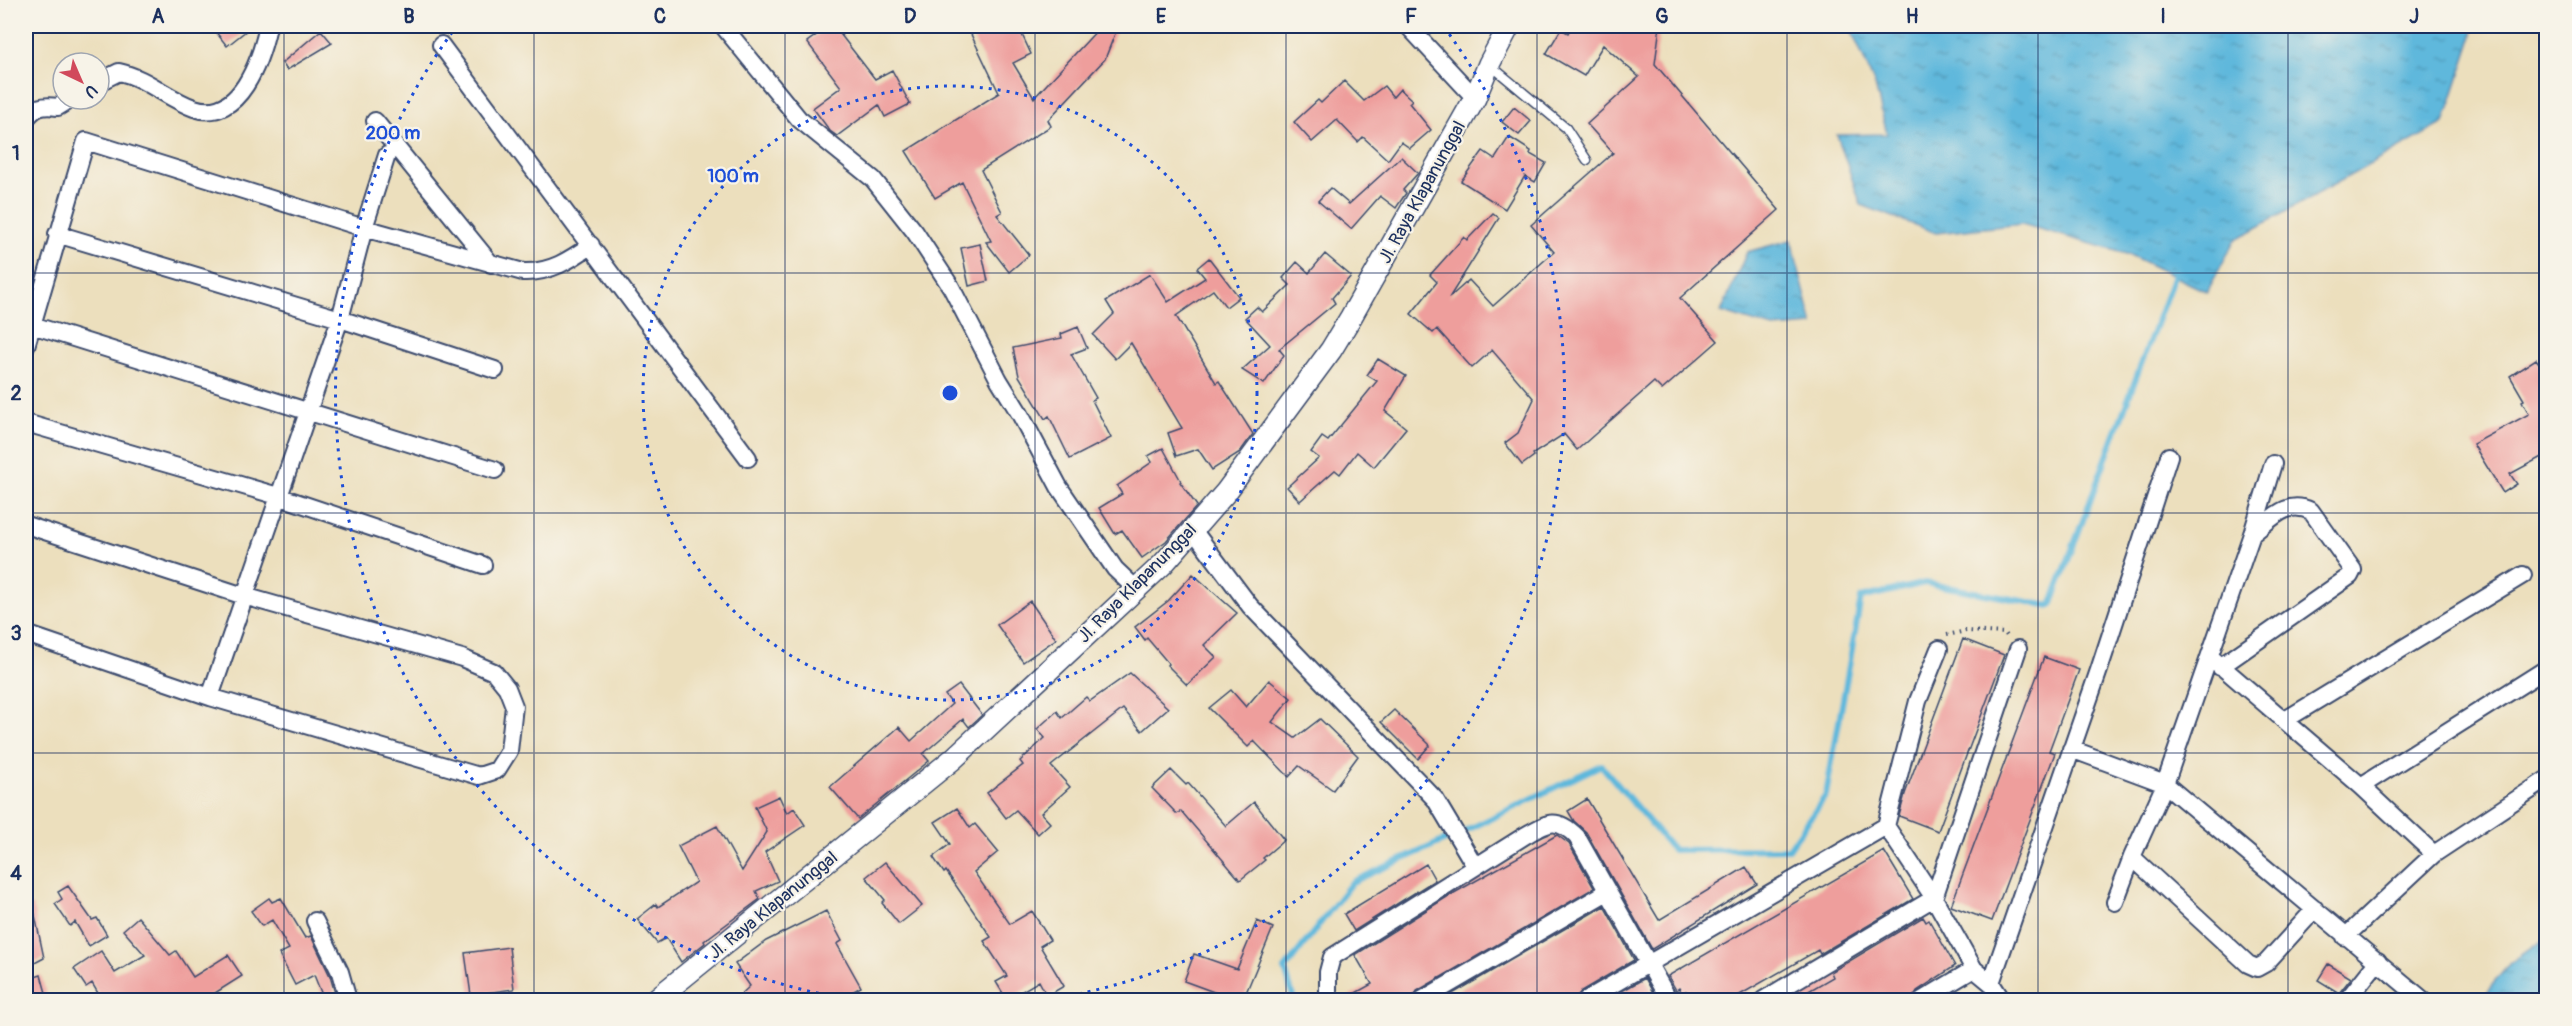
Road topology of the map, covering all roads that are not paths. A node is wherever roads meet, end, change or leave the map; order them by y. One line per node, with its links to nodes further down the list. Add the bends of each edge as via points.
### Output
1 (268, 26): 7 (street, via 263,50 245,87 228,105 207,111 196,109 144,81 119,72)
2 (723, 26): 34 (street, via 799,119 873,179 915,232 951,287 1059,487 1115,569)
3 (1408, 26): 8 (street)
4 (1509, 26): 6 (street, Jl. Raya Klapanunggal)
5 (441, 45): 16 (street)
6 (1489, 63): 8 (street, Jl. Raya Klapanunggal); 13 (lane, via 1566,128)
7 (111, 76)
8 (1475, 98): 30 (street, Jl. Raya Klapanunggal, via 1331,350 1226,492)
9 (51, 106): 10 (street, via 33,109)
10 (26, 118)
11 (375, 121): 17 (street)
12 (387, 156): 14 (street)
13 (1587, 160)
14 (364, 228): 15 (street, via 86,141); 17 (street); 18 (street)
15 (57, 234): 18 (street); 19 (street)
16 (591, 245): 17 (street, via 539,273); 25 (street)
17 (491, 264)
18 (340, 319): 21 (street); 22 (street)
19 (32, 325): 20 (street); 22 (street)
20 (26, 346)
21 (495, 370)
22 (307, 410): 27 (street); 28 (street)
23 (26, 423): 28 (street)
24 (2169, 456): 44 (street)
25 (748, 458)
26 (2273, 464): 31 (street)
27 (495, 470)
28 (278, 496): 32 (street); 35 (street)
29 (26, 525): 35 (street)
30 (1193, 530): 34 (street, Jl. Raya Klapanunggal); 51 (street, via 1250,606 1435,800)
31 (2252, 534): 39 (street); 40 (street, via 2290,506 2301,506 2311,511 2353,570 2350,576)
32 (483, 565)
33 (2523, 575): 43 (street)
34 (1136, 589): 64 (street, Jl. Raya Klapanunggal, via 953,759)
35 (243, 596): 42 (street); 42 (street, via 462,658 494,672 507,688 514,706 509,752 497,770 478,776)
36 (26, 634): 42 (street)
37 (1939, 649): 48 (street, via 1918,701)
38 (2018, 649): 53 (street)
39 (2209, 654): 40 (street); 46 (street)
40 (2220, 667): 43 (street)
41 (2547, 669): 47 (street)
42 (210, 697)
43 (2285, 720): 47 (street)
44 (2071, 749): 46 (street); 61 (street)
45 (2547, 780): 49 (street)
46 (2165, 784): 50 (street); 55 (street)
47 (2361, 786): 49 (street)
48 (1886, 826): 53 (street); 59 (street)
49 (2434, 854): 57 (street)
50 (2132, 857): 54 (street); 55 (street, via 2257,968)
51 (1475, 866): 52 (street, via 1539,828 1556,823 1577,837); 62 (street, via 1332,957)
52 (1607, 892): 59 (street); 65 (street)
53 (1934, 898): 60 (street); 68 (street)
54 (2115, 902)
55 (2315, 909): 57 (street)
56 (315, 921): 63 (street, via 340,972)
57 (2345, 937): 58 (street)
58 (2378, 961): 71 (street); 72 (street)
59 (1650, 964): 66 (street); 67 (street)
60 (1974, 969): 61 (street); 69 (street)
61 (1990, 983): 70 (street)
62 (1328, 999)
63 (348, 1000)
64 (655, 1000)
65 (1422, 1000)
66 (1586, 1000)
67 (1669, 1000)
68 (1763, 1000)
69 (1922, 1000)
70 (2002, 1000)
71 (2347, 1000)
72 (2423, 1000)

